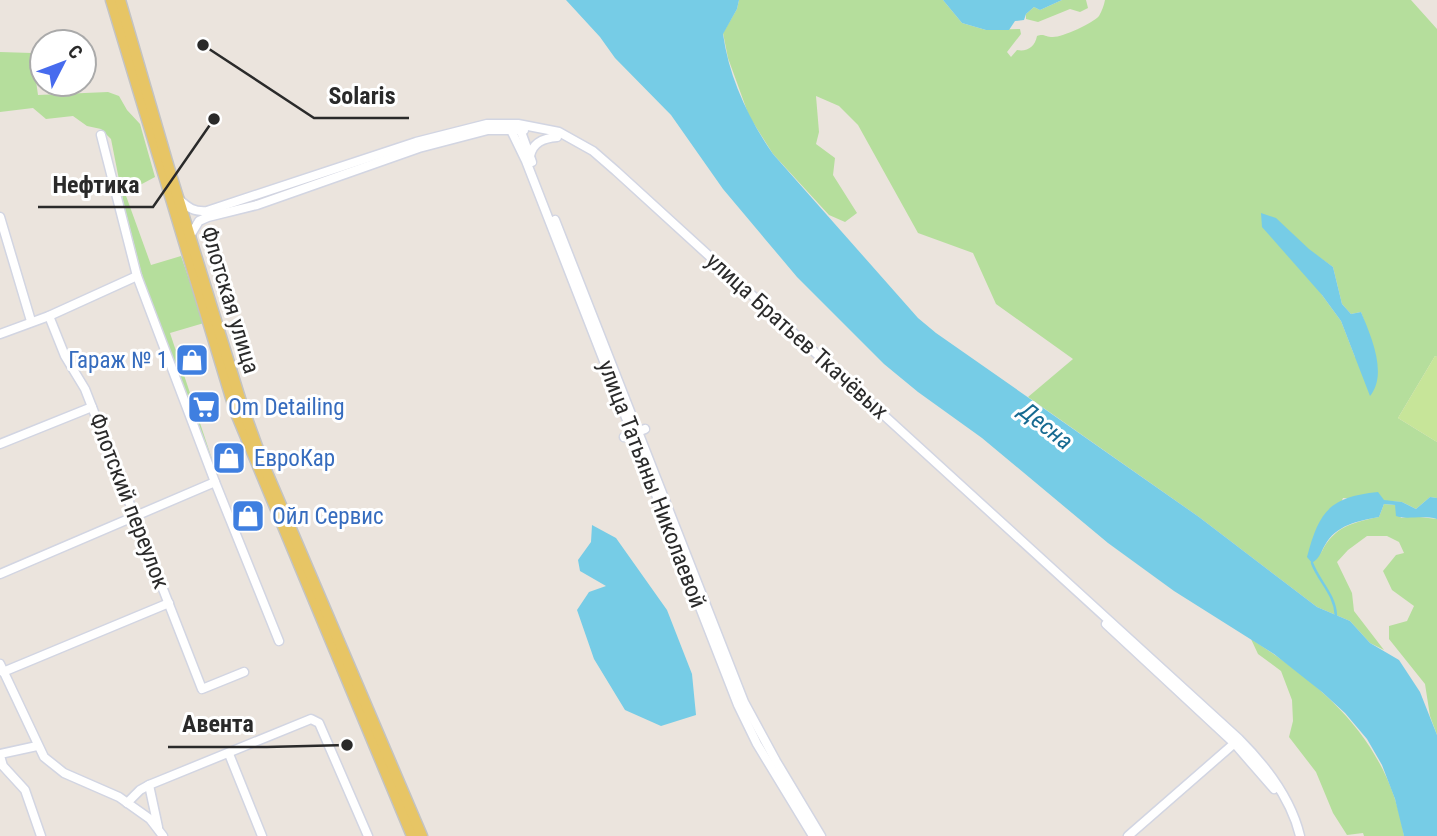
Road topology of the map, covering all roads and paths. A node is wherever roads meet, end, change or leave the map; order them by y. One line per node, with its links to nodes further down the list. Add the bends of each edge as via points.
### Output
1 (111, 0): 34 (main road, Флотская улица, via 235,411)
2 (120, 0): 7 (main road, Флотская улица)
3 (512, 127): 5 (street, улица Братьев Ткачёвых); 6 (street, улица Татьяны Николаевой); 6 (street, via 514,139); 7 (street, улица Братьев Ткачёвых, via 487,124 450,132 207,211 187,208); 9 (street, улица Братьев Ткачёвых, via 430,145 257,205 208,217 199,221); 24 (street, улица Братьев Ткачёвых, via 559,132 593,151)
4 (101, 135): 10 (street)
5 (557, 137): 6 (street, via 540,141); 24 (street, улица Братьев Ткачёвых, via 613,174)
6 (527, 157): 15 (street, улица Татьяны Николаевой)
7 (179, 199): 9 (main road, Флотская улица)
8 (0, 216): 12 (street)
9 (191, 236): 35 (main road, Флотская улица, via 263,463)
10 (137, 276): 11 (street); 17 (street)
11 (49, 316): 12 (street); 14 (street, Флотский переулок)
12 (32, 321): 13 (street)
13 (0, 334)
14 (92, 407): 16 (street); 18 (street, Флотский переулок)
15 (635, 433): 36 (street, улица Татьяны Николаевой, via 738,705); 37 (street, улица Татьяны Николаевой, via 744,702)
16 (0, 444)
17 (215, 482): 18 (street); 21 (street)
18 (136, 517): 19 (street); 20 (street, Флотский переулок)
19 (0, 574)
20 (169, 603): 22 (street); 23 (street, Флотский переулок, via 202,689)
21 (279, 641)
22 (2, 668): 25 (street)
23 (244, 672)
24 (1237, 741): 38 (street); 39 (street, улица Братьев Ткачёвых, via 1280,797); 40 (street, улица Братьев Ткачёвых, via 1270,773 1296,818)
25 (37, 746): 27 (street); 29 (street, via 64,773)
26 (229, 754): 28 (street); 32 (street); 33 (street, via 311,719 319,723)
27 (0, 755): 31 (street, via 3,766 25,790)
28 (149, 785): 29 (street); 30 (street)
29 (127, 803): 30 (street, via 150,818)
30 (161, 833)
31 (41, 836)
32 (262, 836)
33 (368, 836)
34 (412, 836)
35 (422, 836)
36 (813, 836)
37 (821, 836)
38 (1128, 836)
39 (1295, 836)
40 (1300, 836)

